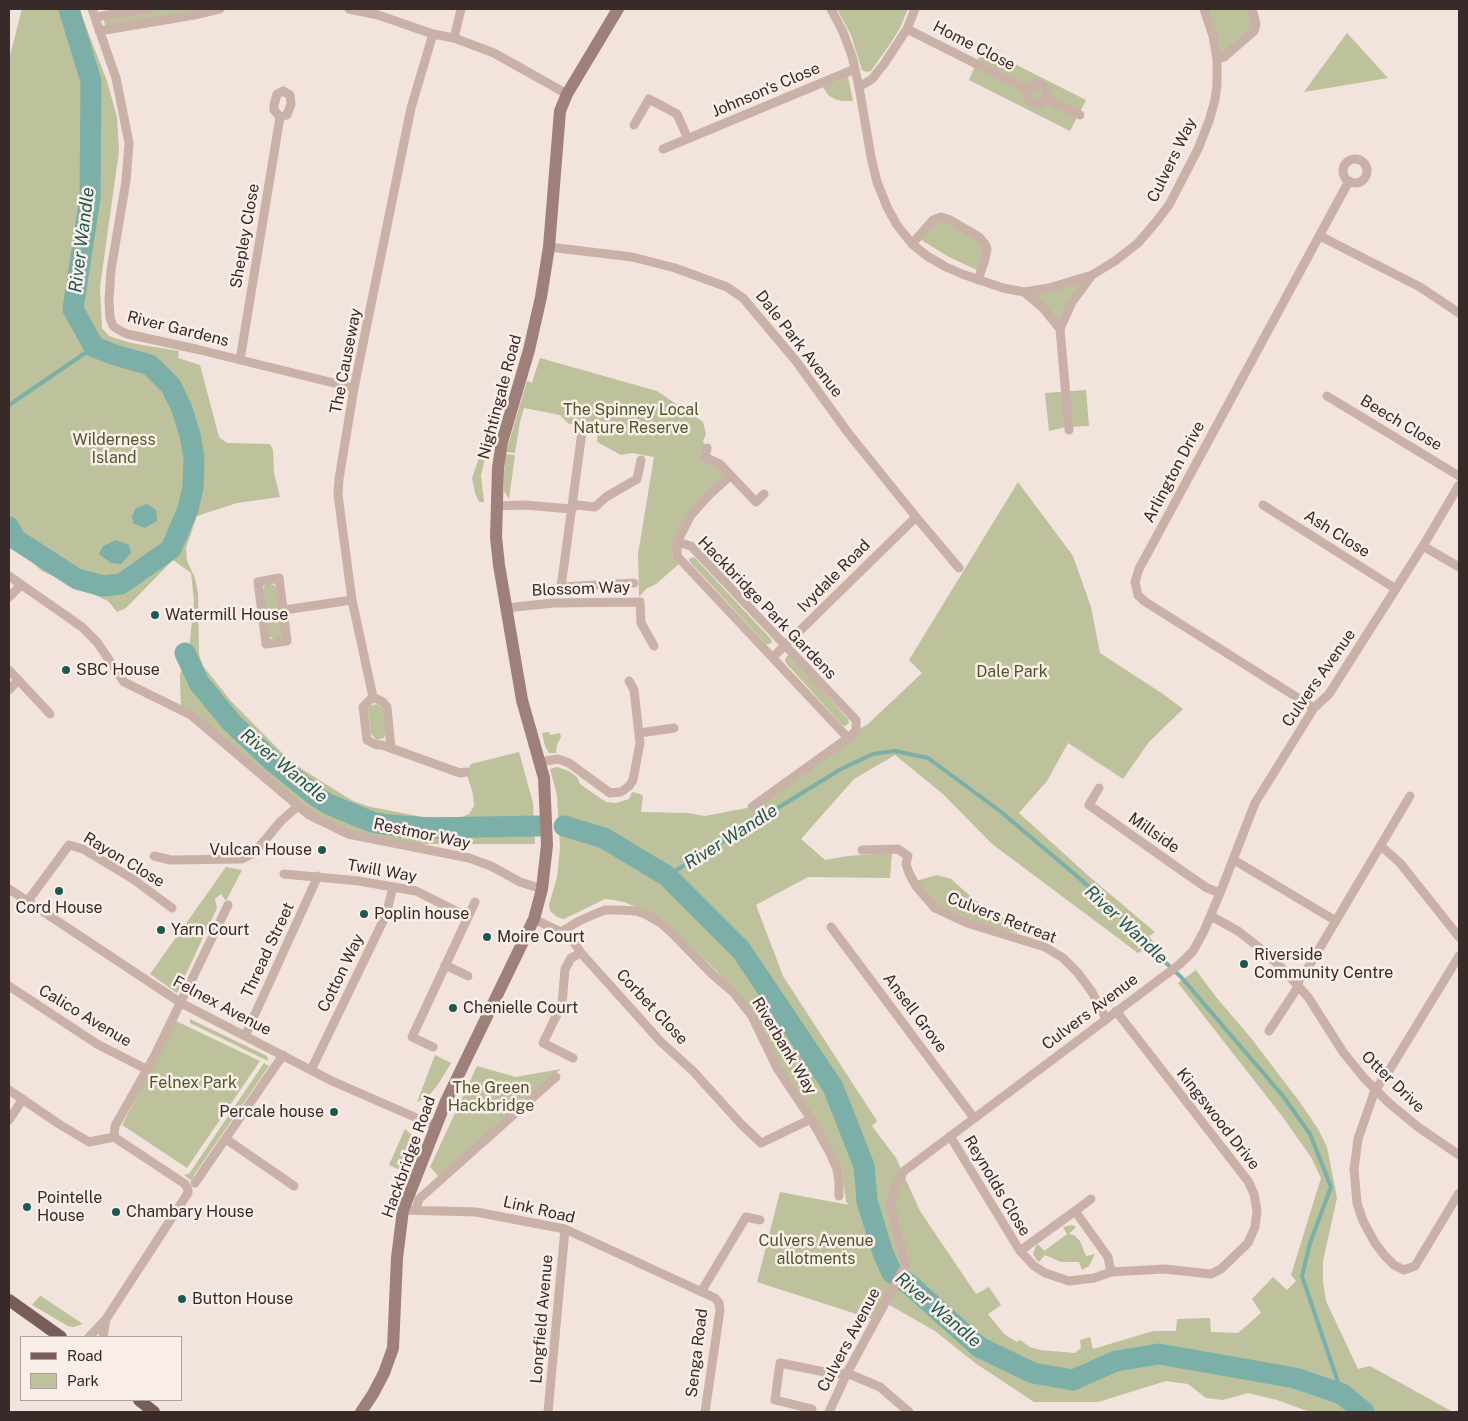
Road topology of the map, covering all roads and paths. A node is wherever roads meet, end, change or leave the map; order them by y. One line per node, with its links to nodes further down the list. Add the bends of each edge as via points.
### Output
1 (148, 9): 10 (street)
2 (220, 9): 12 (street)
3 (349, 9): 13 (street, via 378,15)
4 (461, 9): 14 (street)
5 (618, 9): 19 (main road, Nightingale Road)
6 (830, 9): 16 (street, Culvers Way, via 843,32)
7 (915, 9): 11 (street)
8 (1204, 9): 15 (street, Culvers Way)
9 (1252, 9): 15 (street, via 1256,24 1254,31 1224,57)
10 (94, 13): 12 (street)
11 (907, 29): 17 (street, via 877,74); 18 (street, Home Close)
12 (99, 31): 35 (street, River Gardens, via 116,78 128,143 126,181 111,270 109,300 113,326 127,334)
13 (433, 34): 14 (street); 36 (street, The Causeway, via 411,108)
14 (454, 38): 19 (street, via 494,53)
15 (1217, 59): 30 (street, Culvers Way, via 1217,85 1209,121 1169,205 1138,243)
16 (855, 69): 17 (street, Culvers Way); 24 (street, Johnson's Close)
17 (859, 87): 28 (street, Culvers Way, via 877,182 892,216)
18 (1028, 90): 20 (street, Home Close, via 1029,99 1034,103); 20 (street, Home Close, via 1032,85 1041,85 1046,90)
19 (567, 94): 29 (main road, Nightingale Road, via 560,111)
20 (1045, 98): 21 (street, Home Close)
21 (1080, 115)
22 (280, 117): 35 (street, Shepley Close)
23 (634, 125): 24 (street, via 648,99 677,114)
24 (688, 139): 25 (street, Johnson's Close)
25 (663, 149)
26 (1349, 181): 27 (street, Arlington Drive)
27 (1320, 236): 33 (street, via 1420,287); 70 (street, Arlington Drive, via 1138,569 1135,582 1138,595 1144,601)
28 (912, 244): 31 (street, Culvers Way, via 946,267); 31 (street, via 936,218 948,219 979,237 986,246)
29 (548, 246): 47 (main road, Nightingale Road, via 529,350 500,453); 49 (street, Dale Park Avenue, via 632,257 681,270 735,291 779,339)
30 (1092, 275): 32 (street, Culvers Way); 34 (street, via 1072,302)
31 (978, 280): 32 (street, Culvers Way)
32 (1024, 292): 34 (street)
33 (1459, 313)
34 (1060, 329): 38 (street)
35 (240, 360): 36 (street, River Gardens)
36 (354, 388): 59 (street, The Causeway, via 338,496)
37 (1327, 396): 43 (street, Beech Close)
38 (1069, 430)
39 (582, 432): 48 (street)
40 (708, 448): 42 (street, via 705,457 720,464)
41 (641, 460): 48 (street, via 637,479 595,507 577,505)
42 (730, 476): 45 (street, via 756,502); 50 (street, via 691,515)
43 (1459, 476)
44 (1459, 485): 51 (street, Culvers Avenue)
45 (764, 494)
46 (1263, 505): 57 (street, Ash Close)
47 (496, 506): 48 (street); 60 (main road, Nightingale Road, via 497,545)
48 (571, 508): 55 (street, via 561,587)
49 (916, 517): 53 (street, Dale Park Avenue); 62 (street, Ivydale Road)
50 (677, 542): 62 (street, Hackbridge Park Gardens, via 691,546); 64 (street, Hackbridge Park Gardens, via 677,556)
51 (1423, 546): 52 (street); 57 (street, Culvers Avenue)
52 (1459, 566)
53 (959, 568)
54 (9, 576): 56 (street, Restmor Way)
55 (634, 583)
56 (21, 585): 58 (street); 81 (street, Restmor Way, via 82,627 97,642 124,682 190,715)
57 (1396, 589): 70 (street, Culvers Avenue, via 1329,694)
58 (9, 597)
59 (352, 600): 61 (street); 69 (street, The Causeway)
60 (506, 608): 63 (street, Blossom Way, via 554,603 640,602 641,623); 76 (main road, Nightingale Road, via 522,700)
61 (284, 610): 61 (street, via 287,641 266,644 258,582 279,578)
62 (784, 645): 64 (street, Ivydale Road); 74 (street, Hackbridge Park Gardens, via 856,720 856,731)
63 (654, 646)
64 (773, 657): 74 (street, Hackbridge Park Gardens)
65 (9, 670): 66 (street)
66 (18, 680): 68 (street); 71 (street)
67 (629, 681): 73 (street, via 634,690)
68 (9, 690)
69 (373, 698): 75 (street, The Causeway, via 386,707); 75 (street, via 363,707 367,740)
70 (1314, 708): 86 (street, Culvers Avenue, via 1255,803)
71 (50, 714)
72 (674, 728): 73 (street)
73 (640, 733): 76 (street, via 633,780 621,792 607,791 569,762 552,759)
74 (848, 738): 82 (street)
75 (391, 748): 77 (street, via 460,773)
76 (540, 762): 80 (main road, Nightingale Road)
77 (466, 772)
78 (1099, 788): 92 (street, Millside, via 1089,805 1207,888)
79 (1410, 796): 83 (street)
80 (545, 805): 91 (main road, Hackbridge Road, via 547,845)
81 (298, 806): 85 (street, via 254,853 242,859 171,860); 91 (street, Restmor Way, via 348,834 469,858)
82 (752, 807)
83 (1381, 846): 100 (street); 103 (street, via 1400,863)
84 (862, 850): 112 (street, Culvers Retreat, via 898,849 908,856 906,864 916,886 935,908 967,923 1045,946 1063,958 1092,992)
85 (154, 856)
86 (1234, 860): 92 (street, Culvers Avenue); 100 (street)
87 (284, 874): 88 (street, Twill Way)
88 (318, 876): 89 (street, Twill Way); 114 (street, Thread Street)
89 (394, 887): 98 (street, Twill Way, via 416,891); 119 (street, Cotton Way, via 386,915)
90 (9, 889): 93 (street, Felnex Avenue)
91 (542, 889): 99 (main road, Hackbridge Road)
92 (1220, 893): 97 (street, Culvers Avenue)
93 (27, 902): 96 (street, Rayon Close, via 69,845 76,845 133,879); 110 (street, Felnex Avenue)
94 (476, 902): 98 (street)
95 (228, 905): 110 (street)
96 (172, 908)
97 (1211, 916): 108 (street, Otter Drive, via 1256,945); 111 (street, Culvers Avenue, via 1198,944 1180,964)
98 (468, 917): 106 (street)
99 (534, 919): 102 (street, Corbet Close); 127 (main road, Hackbridge Road)
100 (1336, 921): 108 (street)
101 (831, 927): 124 (street, Ansell Grove)
102 (562, 932): 104 (street, Corbet Close, via 573,940); 125 (street, Riverbank Way, via 579,920 606,910 636,912 661,923 745,1006 777,1068)
103 (1459, 937)
104 (581, 953): 117 (street, via 571,958 565,968 562,1004 543,1043); 125 (street, Corbet Close, via 661,1042 694,1071 761,1143)
105 (1459, 956): 122 (street, via 1388,1074)
106 (445, 965): 107 (street); 115 (street, via 412,1037)
107 (468, 976)
108 (1298, 985): 113 (street); 122 (street, Otter Drive, via 1343,1052)
109 (9, 986): 118 (street, Calico Avenue, via 97,1044)
110 (181, 1003): 114 (street, Felnex Avenue); 118 (street)
111 (1116, 1011): 112 (street, Culvers Avenue); 143 (street, Kingswood Drive, via 1248,1181 1257,1211 1248,1243 1211,1274 1164,1269)
112 (1106, 1019): 124 (street, Culvers Avenue)
113 (1269, 1031)
114 (245, 1036): 116 (street, Felnex Avenue)
115 (433, 1047)
116 (283, 1055): 119 (street, Felnex Avenue); 130 (street)
117 (573, 1058)
118 (148, 1070): 129 (street, via 115,1126)
119 (311, 1070): 127 (street, Felnex Avenue)
120 (556, 1077): 137 (street, via 419,1199)
121 (9, 1090): 123 (street)
122 (1375, 1090): 131 (street, Otter Drive, via 1418,1127); 134 (street, via 1355,1152 1354,1185 1357,1203 1369,1233 1385,1256 1404,1270 1415,1266)
123 (23, 1099): 126 (street); 129 (street, via 89,1142)
124 (974, 1118): 128 (street, Culvers Avenue)
125 (811, 1119): 135 (street, Riverbank Way, via 837,1169)
126 (9, 1120)
127 (435, 1126): 138 (main road, Hackbridge Road)
128 (950, 1136): 142 (street, Reynolds Close); 152 (street, Culvers Avenue, via 904,1171 897,1183 891,1208 904,1258 903,1271)
129 (114, 1137): 132 (street)
130 (226, 1139): 132 (street); 133 (street)
131 (1459, 1155)
132 (191, 1186): 148 (street)
133 (294, 1186)
134 (1459, 1193)
135 (838, 1196)
136 (1091, 1199): 139 (street, Reynolds Close)
137 (416, 1209): 138 (street, Link Road); 141 (street, Link Road, via 476,1212)
138 (403, 1210): 156 (main road, Hackbridge Road, via 396,1258 393,1348 384,1373)
139 (1075, 1211): 142 (street, Reynolds Close); 144 (street, via 1108,1257)
140 (760, 1220): 145 (street, via 746,1217)
141 (565, 1228): 145 (street, Link Road); 157 (street, Longfield Avenue)
142 (1020, 1251): 144 (street, Reynolds Close, via 1045,1273 1069,1281)
143 (1126, 1270): 144 (street, Reynolds Close)
144 (1110, 1272)
145 (701, 1292): 146 (street, Link Road)
146 (715, 1298): 158 (street, Senga Road, via 720,1310)
147 (9, 1300): 149 (main road)
148 (106, 1319): 150 (street); 151 (street)
149 (60, 1336)
150 (90, 1336)
151 (103, 1336)
152 (847, 1374): 154 (street, via 780,1363 775,1400); 159 (street, Culvers Avenue); 160 (street, via 880,1387)
153 (140, 1401): 155 (main road)
154 (812, 1409)
155 (154, 1412)
156 (361, 1412)
157 (548, 1412)
158 (705, 1412)
159 (829, 1412)
160 (907, 1412)

